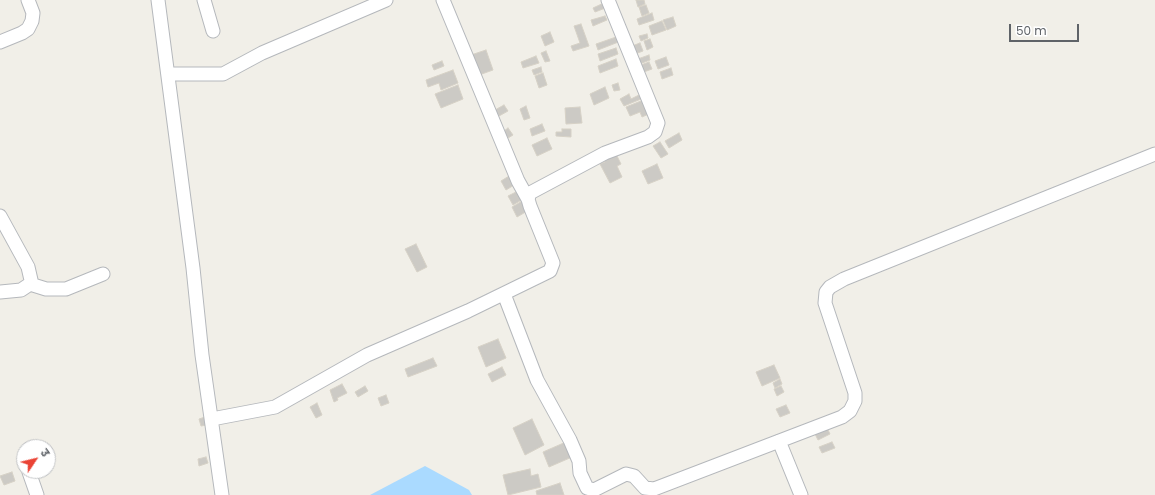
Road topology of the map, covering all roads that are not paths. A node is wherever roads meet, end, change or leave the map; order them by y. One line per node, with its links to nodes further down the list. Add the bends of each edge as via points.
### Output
1 (28, 0): 8 (street, via 33,13 28,29)
2 (158, 0): 9 (street)
3 (204, 0): 7 (street)
4 (386, 0): 9 (street, via 258,55 224,74)
5 (443, 0): 11 (street, via 518,181)
6 (608, 0): 11 (street, via 658,123 655,132 539,186 530,192)
7 (213, 31)
8 (0, 42)
9 (168, 74): 17 (street)
10 (1155, 154): 18 (street, via 844,279 830,287 826,292 825,303 852,382 853,406 842,417)
11 (528, 199): 16 (street, via 553,266 546,274)
12 (0, 216): 14 (street, via 28,267)
13 (103, 274): 14 (street, via 66,289)
14 (30, 284): 15 (street, via 21,290)
15 (0, 292)
16 (504, 294): 17 (street, via 367,355 275,407); 20 (street, via 537,380 579,461)
17 (212, 418): 22 (street)
18 (779, 441): 20 (street, via 654,489 645,488 634,476 626,474); 23 (street)
19 (31, 479): 21 (street)
20 (586, 492)
21 (37, 495)
22 (222, 495)
23 (801, 495)

